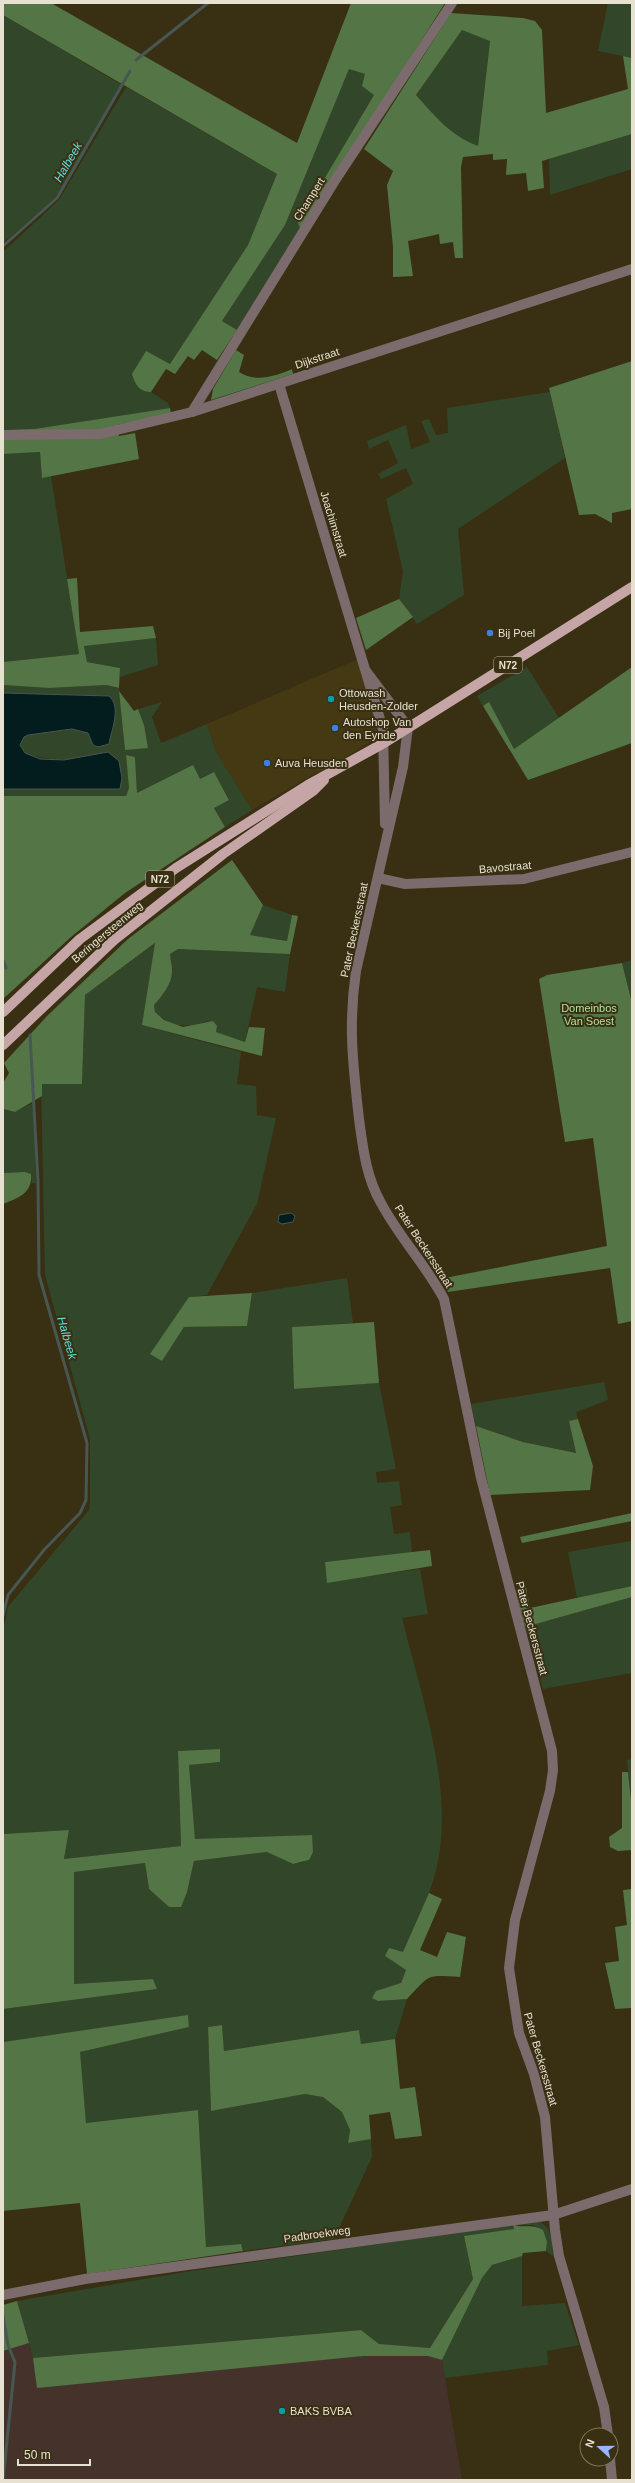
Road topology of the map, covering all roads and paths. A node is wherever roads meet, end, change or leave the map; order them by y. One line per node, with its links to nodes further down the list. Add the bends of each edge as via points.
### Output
1 (452, 3): 4 (street, Champert, via 334,182)
2 (632, 269): 3 (street, Dijkstraat)
3 (279, 384): 4 (street, Dijkstraat); 7 (street, Joachimstraat)
4 (192, 412): 5 (street, Dijkstraat, via 100,434)
5 (3, 435)
6 (632, 587): 8 (main road, Beringersteenweg / N72)
7 (366, 671): 8 (street, Joachimstraat); 9 (street, Joachimstraat, via 383,729)
8 (408, 727): 9 (main road, Beringersteenweg / N72); 11 (street, Pater Beckersstraat, via 403,767)
9 (384, 743): 10 (main road, Beringersteenweg / N72); 11 (street, Pater Beckersstraat)
10 (330, 775): 14 (main road, Beringersteenweg / N72, via 308,785 139,894 80,939); 15 (main road, Beringersteenweg / N72, via 313,791 223,854 114,940)
11 (385, 840): 13 (street, Pater Beckersstraat)
12 (632, 852): 13 (street, Bavostraat, via 524,879 405,884)
13 (378, 878): 17 (street, Pater Beckersstraat, via 356,971 350,1028 365,1162 381,1204 433,1278 444,1299 480,1478 552,1751 550,1791 515,1920 509,1968 519,2033 534,2074 545,2117)
14 (3, 1012)
15 (3, 1045)
16 (632, 2189): 17 (street, Padbroekweg)
17 (553, 2214): 18 (street, Padbroekweg, via 85,2279); 19 (street, Pater Beckersstraat, via 560,2256 604,2407)
18 (3, 2296)
19 (607, 2427)
20 (611, 2467): 21 (street)
21 (612, 2480)

